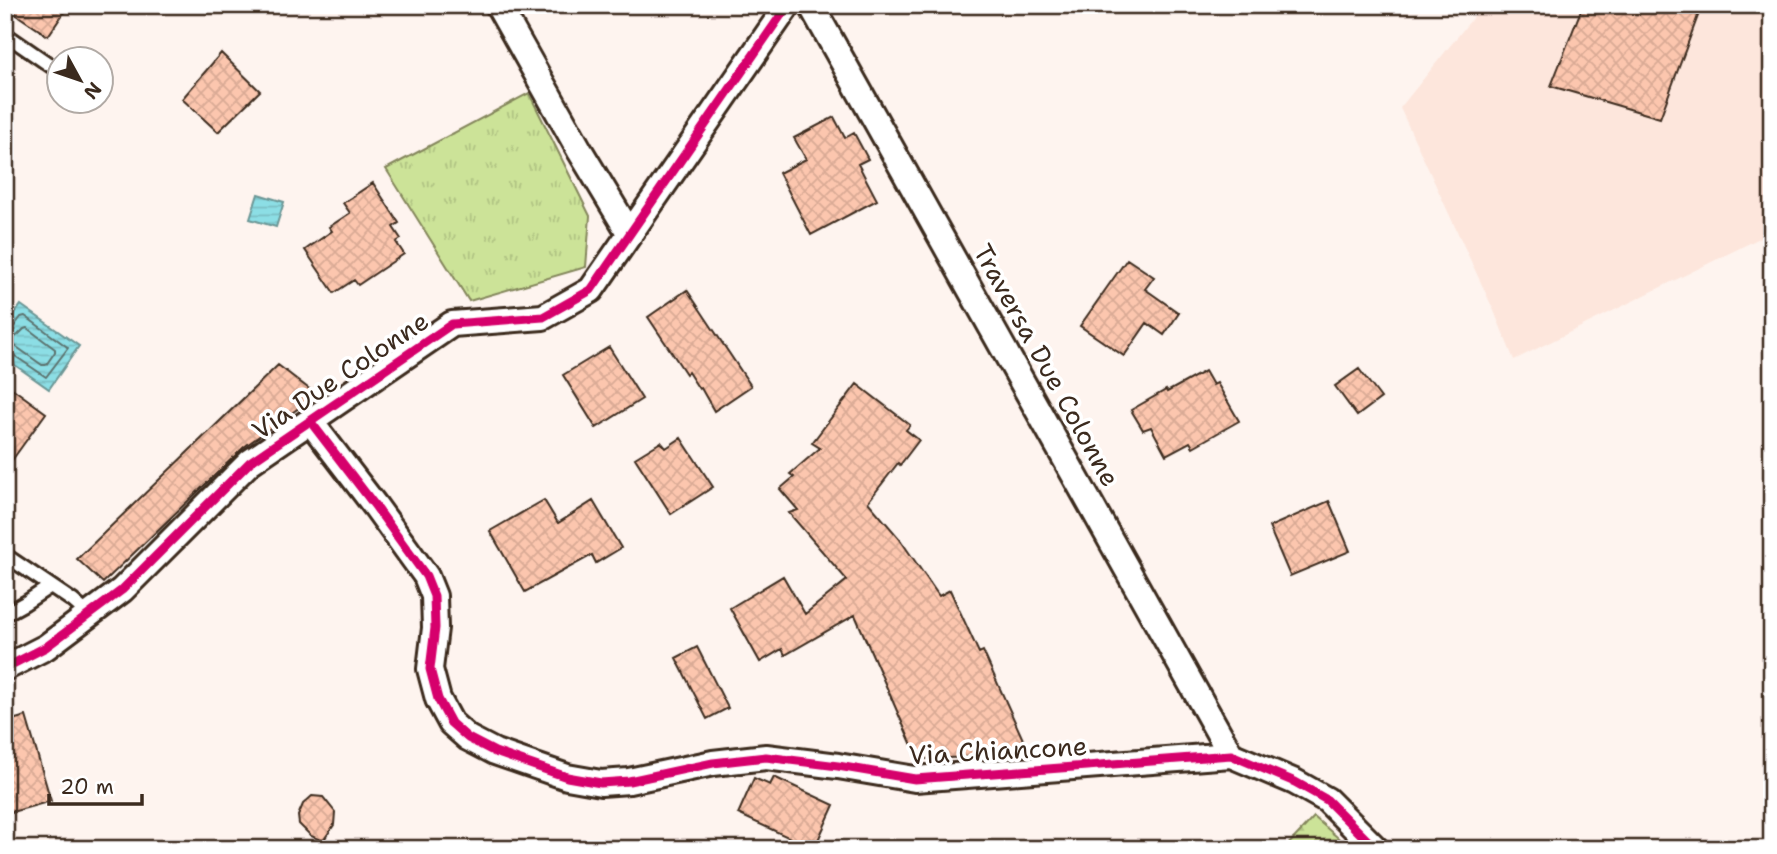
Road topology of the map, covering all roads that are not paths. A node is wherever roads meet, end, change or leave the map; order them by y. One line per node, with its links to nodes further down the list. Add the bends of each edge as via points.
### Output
1 (498, 5): 6 (street)
2 (788, 5): 6 (street, Via Due Colonne)
3 (811, 5): 13 (street, Traversa Due Colonne)
4 (5, 34): 5 (lane)
5 (46, 62)
6 (630, 234): 7 (street, Via Due Colonne, via 592,290 543,317 452,324)
7 (310, 421): 11 (street, Via Due Colonne, via 250,462 122,590); 13 (street, Via Chiancone, via 426,576 435,596 430,669 438,699 451,723 495,752 567,777 601,783 766,757 915,779)
8 (5, 555): 9 (lane)
9 (49, 587): 10 (lane); 11 (lane)
10 (5, 614)
11 (89, 615): 12 (street, Via Due Colonne, via 46,647)
12 (5, 668)
13 (1231, 755): 14 (street, Via Chiancone, via 1327,800)
14 (1377, 849)

